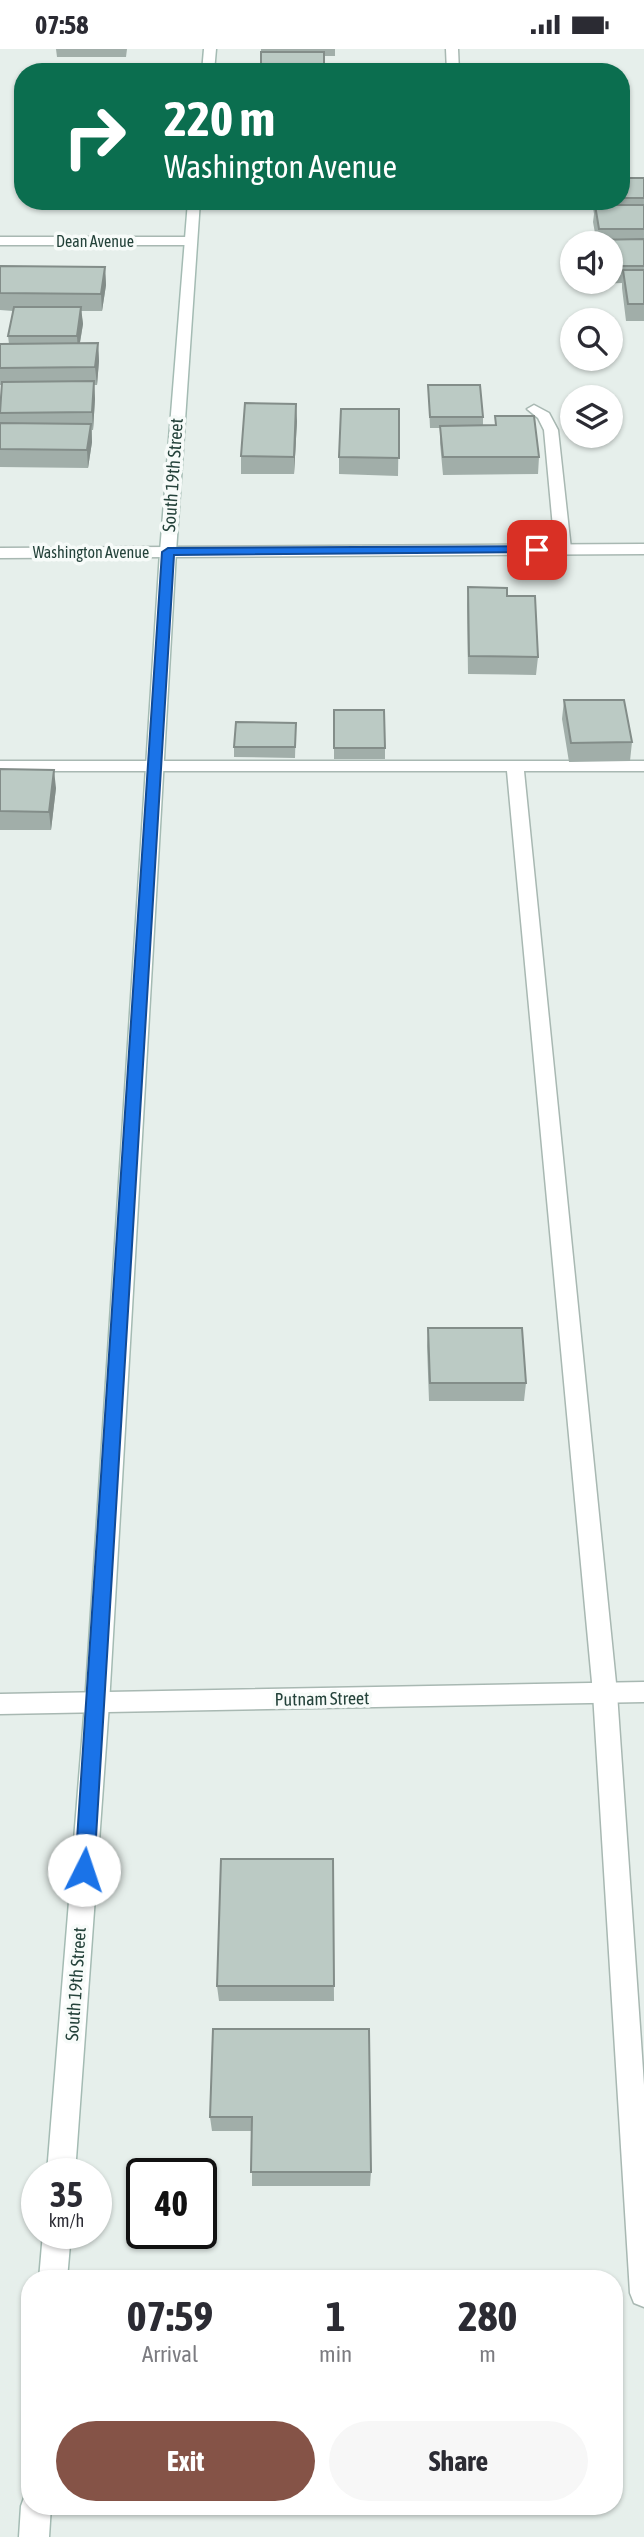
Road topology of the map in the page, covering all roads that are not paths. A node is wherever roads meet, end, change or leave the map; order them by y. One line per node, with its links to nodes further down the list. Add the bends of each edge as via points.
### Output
1 (193, 210): 3 (street, South 19th Street)
2 (0, 241): 3 (street, Dean Avenue)
3 (190, 241): 7 (street, South 19th Street)
4 (534, 409): 5 (street, via 544,416 551,431)
5 (563, 549): 6 (street, Washington Avenue); 7 (street, Washington Avenue)
6 (644, 549)
7 (168, 552): 8 (street, Washington Avenue); 10 (street, South 19th Street)
8 (0, 553)
9 (0, 766): 10 (street)
10 (155, 766): 11 (street); 16 (street, South 19th Street)
11 (515, 766): 12 (street); 14 (street)
12 (644, 766)
13 (644, 1692): 14 (street, Putnam Street)
14 (605, 1693): 16 (street, Putnam Street); 20 (street)
15 (0, 1704): 16 (street, Putnam Street)
16 (97, 1704): 17 (street, South 19th Street)
17 (62, 2158)
18 (56, 2249): 19 (street)
19 (54, 2270)
20 (644, 2293)
21 (35, 2515): 22 (street)
22 (34, 2537)

